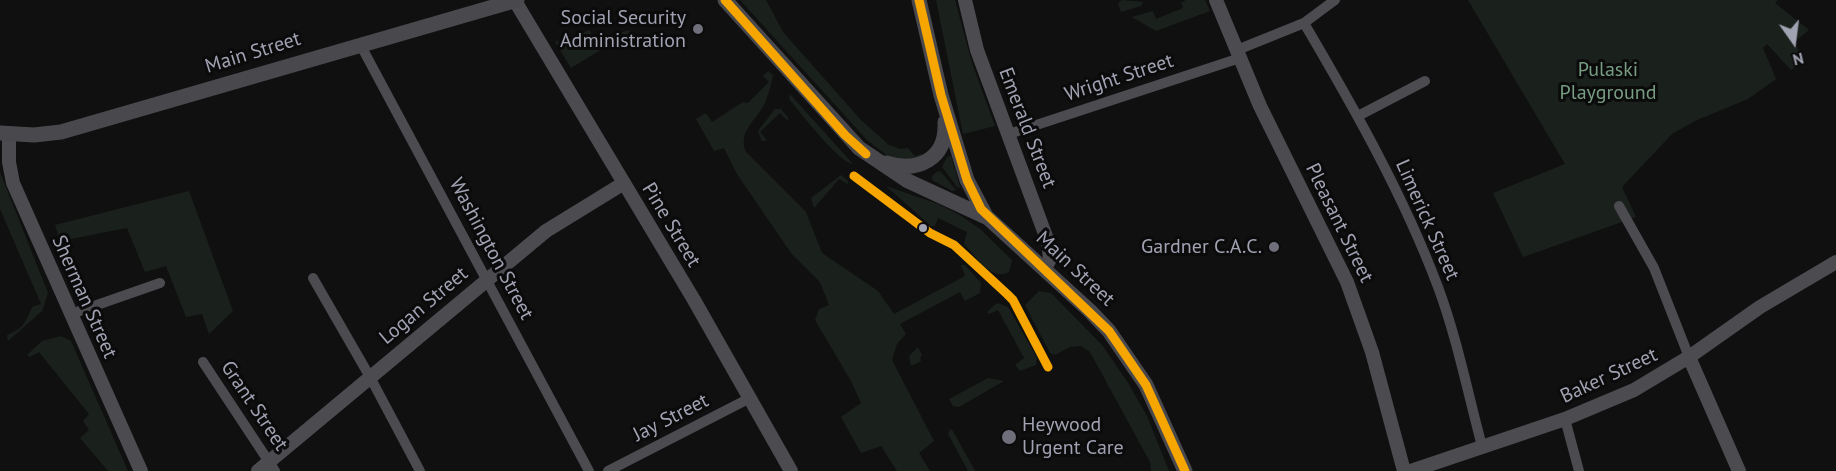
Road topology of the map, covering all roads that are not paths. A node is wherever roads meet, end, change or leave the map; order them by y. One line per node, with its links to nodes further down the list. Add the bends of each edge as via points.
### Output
1 (516, 0): 8 (main road, Main Street); 16 (street, Pine Street)
2 (725, 0): 15 (main road, Main Street, via 845,135)
3 (920, 0): 11 (main road)
4 (965, 0): 14 (street, Emerald Street, via 978,50)
5 (1216, 0): 9 (street, Pleasant Street)
6 (1335, 0): 7 (street, Wright Street)
7 (1304, 23): 9 (street, Wright Street); 12 (street, Limerick Street)
8 (360, 44): 13 (main road, Main Street, via 61,132); 22 (street, Washington Street)
9 (1238, 54): 14 (street, Wright Street); 39 (street, Pleasant Street, via 1347,282 1372,352)
10 (1425, 81): 12 (street)
11 (940, 95): 15 (main road, Main Street, via 945,133 935,157 915,167 897,167); 18 (main road, via 967,180)
12 (1358, 116): 30 (street, Limerick Street, via 1438,286)
13 (5, 134): 24 (street, Sherman Street, via 13,183)
14 (1009, 134): 20 (street, Emerald Street, via 1048,242 1050,259)
15 (873, 159): 18 (main road, Main Street, via 908,181)
16 (624, 183): 22 (street, Logan Street, via 546,231); 28 (street, Pine Street)
17 (1619, 206): 25 (street, via 1654,268)
18 (988, 218): 20 (main road, Main Street)
19 (1836, 262): 25 (street, Baker Street, via 1760,307)
20 (1045, 268): 38 (main road, Main Street, via 1109,331 1129,358 1163,418)
21 (313, 279): 27 (street)
22 (486, 279): 27 (street, Logan Street); 35 (street, Washington Street)
23 (160, 283): 24 (street)
24 (71, 314): 32 (street, Sherman Street)
25 (1689, 357): 29 (street, Baker Street, via 1634,390); 42 (street)
26 (203, 362): 31 (street, Grant Street)
27 (370, 377): 31 (street, Logan Street); 34 (street)
28 (750, 398): 36 (street, Jay Street); 37 (street, Pine Street)
29 (1565, 419): 30 (street, Baker Street); 41 (street)
30 (1482, 446): 40 (street, Baker Street)
31 (272, 466): 33 (street, Logan Street)
32 (141, 471)
33 (258, 471)
34 (420, 471)
35 (589, 471)
36 (608, 471)
37 (791, 471)
38 (1185, 471)
39 (1404, 471)
40 (1411, 471)
41 (1579, 471)
42 (1739, 471)

